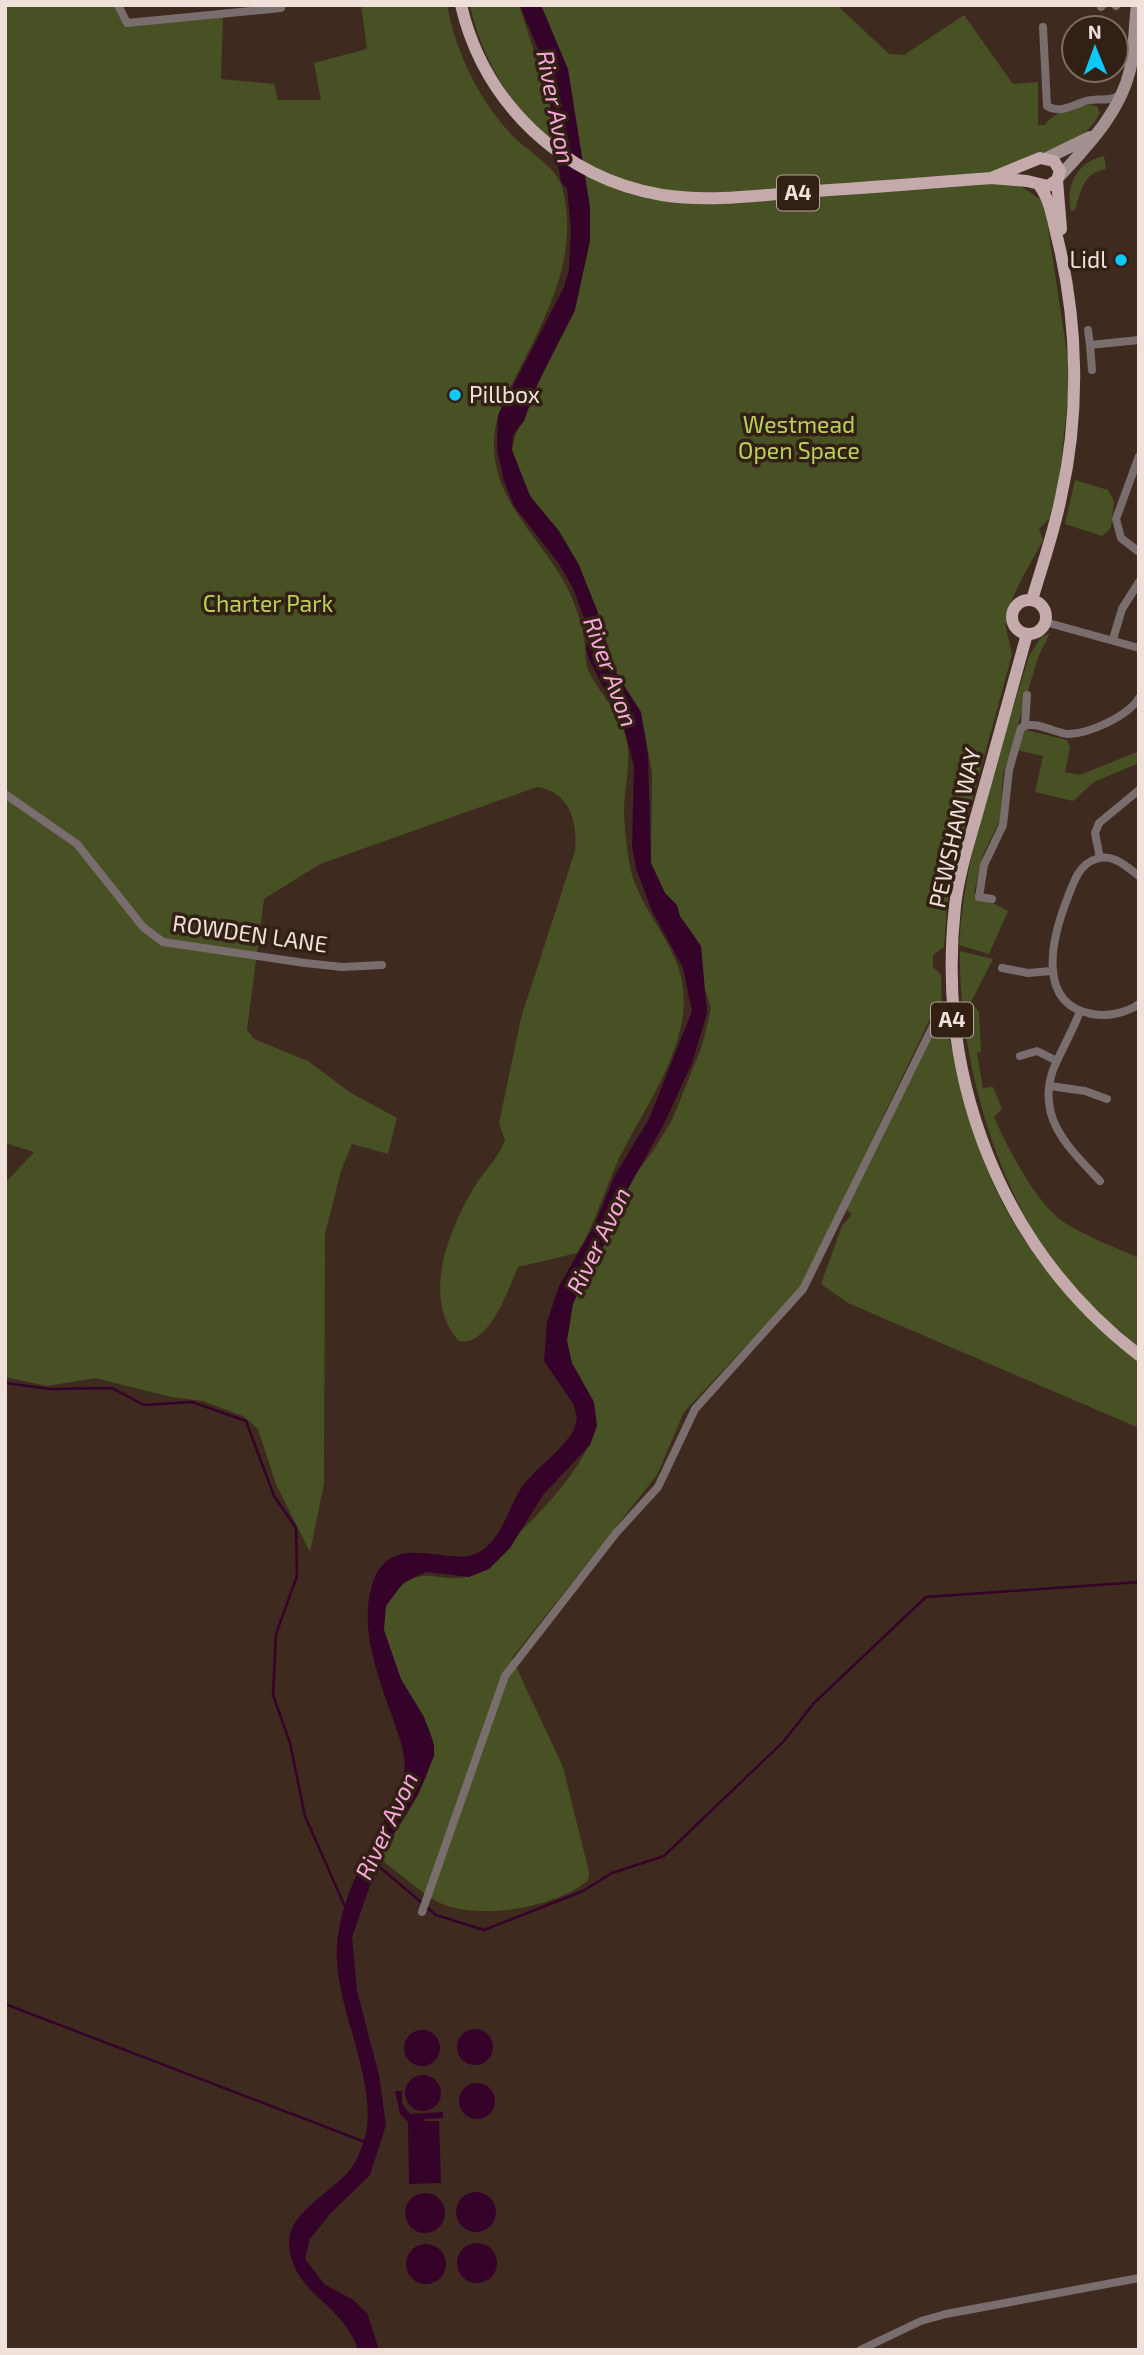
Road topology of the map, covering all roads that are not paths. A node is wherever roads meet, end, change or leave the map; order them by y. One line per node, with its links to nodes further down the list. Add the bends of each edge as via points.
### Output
1 (118, 5): 3 (street, via 127,23)
2 (461, 5): 12 (main road, A4, via 484,67 517,116 550,146 607,179 645,191 698,198)
3 (281, 8)
4 (1137, 15): 6 (street)
5 (1045, 30): 8 (street, via 1047,112)
6 (1135, 54): 7 (street)
7 (1120, 95): 8 (street); 9 (street)
8 (1098, 101): 9 (street)
9 (1106, 121): 10 (street)
10 (1096, 133): 11 (street); 13 (street)
11 (1041, 160): 12 (main road, A4); 13 (main road, via 1057,163); 14 (main road, via 1031,174)
12 (991, 178): 14 (main road, A4)
13 (1058, 179): 14 (main road, A4, via 1048,186); 15 (main road)
14 (1038, 184): 15 (main road, via 1049,205)
15 (1062, 257): 23 (main road, via 1073,362 1072,415 1061,497)
16 (1088, 330): 18 (street)
17 (1139, 340): 18 (street)
18 (1090, 345): 19 (street)
19 (1091, 370)
20 (1139, 456): 21 (street, via 1116,519 1121,538)
21 (1139, 552)
22 (1139, 582): 26 (street, via 1122,609)
23 (1032, 600): 24 (main road, via 1045,611); 25 (main road, via 1021,601 1012,614 1013,625)
24 (1045, 622): 25 (main road, via 1038,632); 26 (street)
25 (1027, 634): 41 (main road, PEWSHAM WAY / A4, via 955,904)
26 (1113, 639): 27 (street)
27 (1139, 648)
28 (1027, 695): 30 (street)
29 (1139, 698): 30 (street, via 1128,713 1078,732)
30 (1025, 725): 35 (street, via 1009,770 1003,825 979,883 979,897)
31 (1139, 790): 33 (street, via 1099,823 1095,833)
32 (5, 794): 36 (street, ROWDEN LANE, via 77,844 143,927 163,942 342,967)
33 (1100, 858): 34 (street, via 1117,860); 38 (street, via 1083,867 1072,889 1055,936)
34 (1139, 876)
35 (992, 899)
36 (383, 965)
37 (1002, 968): 38 (street)
38 (1051, 971): 40 (street, via 1062,996)
39 (1138, 1008): 40 (street, via 1109,1014)
40 (1080, 1011): 43 (street)
41 (952, 1019): 47 (main road, PEWSHAM WAY / A4, via 968,1103 995,1175 1025,1231 1062,1283); 48 (street, via 935,1022 803,1289 695,1409 658,1487 505,1676)
42 (1020, 1056): 43 (street, via 1037,1051)
43 (1057, 1061): 44 (street)
44 (1050, 1086): 45 (street); 46 (street, via 1054,1127)
45 (1103, 1095)
46 (1100, 1181)
47 (1139, 1355)
48 (422, 1912)
49 (1139, 2278): 50 (street, via 946,2314)
50 (860, 2350)

